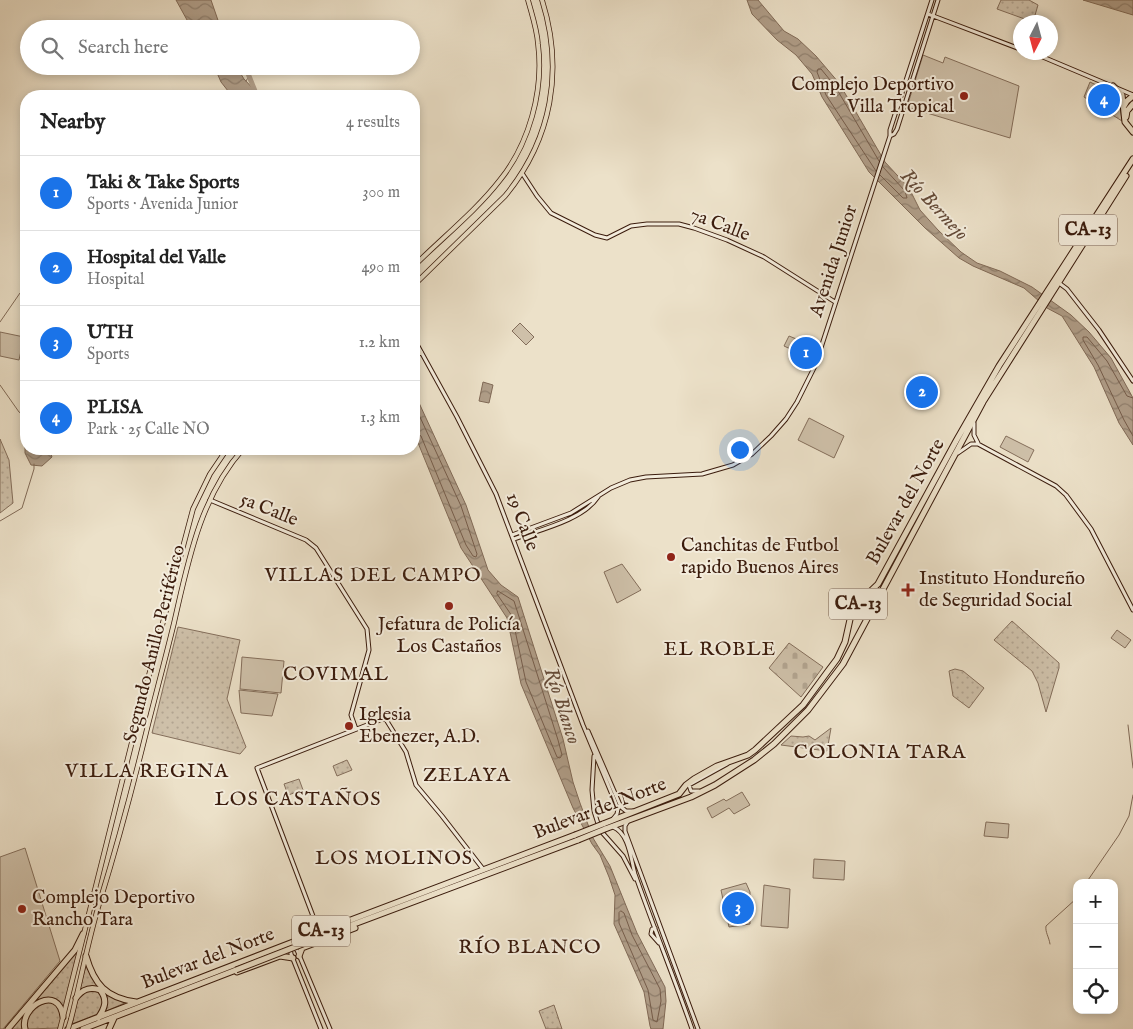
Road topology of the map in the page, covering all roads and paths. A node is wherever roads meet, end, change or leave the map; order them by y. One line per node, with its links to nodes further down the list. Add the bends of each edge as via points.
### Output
1 (528, 0): 21 (main road, via 539,46 539,76 535,107 524,139 508,169 488,194)
2 (542, 0): 19 (main road, via 552,36 553,77 542,132)
3 (932, 0): 5 (main road, Avenida Junior)
4 (938, 0): 6 (main road, Avenida Junior)
5 (928, 14): 6 (main road); 15 (main road, Avenida Junior)
6 (933, 16): 7 (main road); 15 (main road, Avenida Junior, via 897,130)
7 (1013, 46)
8 (1048, 60): 9 (main road)
9 (1113, 86): 10 (main road); 12 (highway, via 1122,95)
10 (1133, 96): 12 (highway)
11 (1133, 104): 13 (highway, via 1126,115)
12 (1124, 106): 14 (highway, via 1125,122)
13 (1133, 127)
14 (1133, 132)
15 (890, 136): 24 (main road, Avenida Junior)
16 (1133, 152): 20 (highway)
17 (1133, 159): 20 (highway, Bulevar del Norte / CA-13)
18 (1133, 165): 23 (highway, Bulevar del Norte / CA-13)
19 (522, 173): 22 (main road, via 505,196); 24 (main road, 7a Calle, via 551,213 595,235 607,238 631,226 647,224 694,228 764,257)
20 (1124, 173): 23 (highway, Bulevar del Norte / CA-13)
21 (420, 260)
22 (420, 279)
23 (1055, 286): 25 (highway, Bulevar del Norte / CA-13); 27 (main road, via 1067,289)
24 (835, 302): 34 (main road, Avenida Junior, via 815,366 797,402 786,419 752,454 722,470 638,478 617,485 571,513)
25 (1040, 308): 28 (highway, Bulevar del Norte / CA-13); 40 (highway, Bulevar del Norte / CA-13, via 989,383 878,584 851,615)
26 (421, 353): 34 (main road, 19 Calle, via 487,474)
27 (1133, 381)
28 (974, 419): 29 (main road); 32 (highway, Bulevar del Norte / CA-13)
29 (978, 444): 32 (main road, via 966,446); 39 (main road, via 1056,486 1066,495 1091,529)
30 (223, 455): 35 (main road, Segundo Anillo Periférico, via 193,509)
31 (238, 455): 33 (main road, Segundo Anillo Periférico)
32 (952, 457): 41 (highway, Bulevar del Norte / CA-13, via 842,664)
33 (210, 500): 36 (main road, Segundo Anillo Periférico); 43 (main road, 5a Calle, via 306,540 316,548 363,621 370,650 352,714)
34 (513, 537): 42 (main road, 19 Calle)
35 (178, 567): 36 (main road); 37 (main road, Segundo Anillo Periférico)
36 (187, 569): 38 (main road, Segundo Anillo Periférico)
37 (175, 576): 38 (main road); 56 (main road, Segundo Anillo Periférico)
38 (184, 577): 57 (main road, Segundo Anillo Periférico)
39 (1133, 610)
40 (837, 659): 41 (highway, via 848,640 853,616 862,602 868,603 870,608 866,618 842,663); 45 (highway, Bulevar del Norte / CA-13, via 803,706)
41 (800, 718): 46 (highway, Bulevar del Norte / CA-13)
42 (583, 725): 44 (main road, 19 Calle); 47 (main road, 19 Calle, via 591,737)
43 (356, 729): 58 (main road, via 385,718 406,752 416,785); 64 (main road, via 257,768)
44 (594, 752): 47 (main road, 19 Calle); 48 (main road)
45 (748, 755): 46 (main road, via 692,783 690,790 698,791); 49 (highway, Bulevar del Norte / CA-13, via 717,766 689,782 679,794)
46 (754, 760): 50 (highway, Bulevar del Norte / CA-13, via 692,797)
47 (604, 773): 48 (main road); 49 (main road, 19 Calle, via 621,807 626,811); 51 (main road, 19 Calle, via 618,809 616,817)
48 (592, 779): 54 (main road, via 594,811 600,830)
49 (637, 811): 51 (highway, Bulevar del Norte / CA-13)
50 (630, 820): 51 (highway, Bulevar del Norte / CA-13); 52 (main road)
51 (607, 826): 52 (main road); 53 (highway, Bulevar del Norte / CA-13, bridge)
52 (623, 830): 55 (main road); 59 (main road)
53 (577, 837): 58 (highway, Bulevar del Norte / CA-13); 61 (highway, Bulevar del Norte / CA-13)
54 (620, 853): 55 (main road); 60 (main road)
55 (630, 854): 59 (main road); 60 (main road)
56 (102, 861): 57 (main road, via 106,867); 65 (main road, Segundo Anillo Periférico)
57 (112, 864): 70 (main road, Segundo Anillo Periférico)
58 (483, 869): 62 (highway, Bulevar del Norte / CA-13)
59 (642, 878): 74 (main road)
60 (639, 884): 63 (main road)
61 (371, 918): 69 (highway, via 364,924); 76 (highway, Bulevar del Norte / CA-13, bridge)
62 (353, 919): 64 (highway, Bulevar del Norte / CA-13); 66 (highway)
63 (655, 928): 74 (main road, via 659,929); 90 (main road, via 690,1024)
64 (319, 932): 75 (highway, Bulevar del Norte / CA-13)
65 (83, 934): 81 (main road, Segundo Anillo Periférico); 82 (highway, via 75,950)
66 (297, 942): 67 (highway); 69 (highway, via 298,948)
67 (291, 945): 68 (highway); 72 (main road); 73 (main road)
68 (283, 948): 71 (highway, via 287,950); 75 (highway)
69 (302, 948): 72 (highway)
70 (86, 956): 77 (main road, Segundo Anillo Periférico); 78 (highway, via 100,986 117,998)
71 (284, 956): 73 (highway); 76 (highway, via 239,972)
72 (299, 956): 89 (main road)
73 (292, 958): 88 (main road)
74 (672, 959): 90 (main road)
75 (240, 962): 78 (highway, Bulevar del Norte / CA-13)
76 (233, 971): 79 (highway, Bulevar del Norte / CA-13)
77 (76, 998): 80 (highway, via 84,990 100,990 105,1000); 85 (main road, Segundo Anillo Periférico, bridge)
78 (139, 1002): 80 (highway, Bulevar del Norte / CA-13)
79 (114, 1017): 86 (highway, Bulevar del Norte / CA-13); 87 (highway)
80 (98, 1018): 85 (highway, Bulevar del Norte / CA-13)
81 (62, 1020): 83 (highway, via 60,1004 45,1000 28,1013); 84 (main road, Segundo Anillo Periférico)
82 (8, 1029)
83 (25, 1029)
84 (60, 1029)
85 (68, 1029)
86 (86, 1029)
87 (109, 1029)
88 (321, 1029)
89 (330, 1029)
90 (695, 1029)

